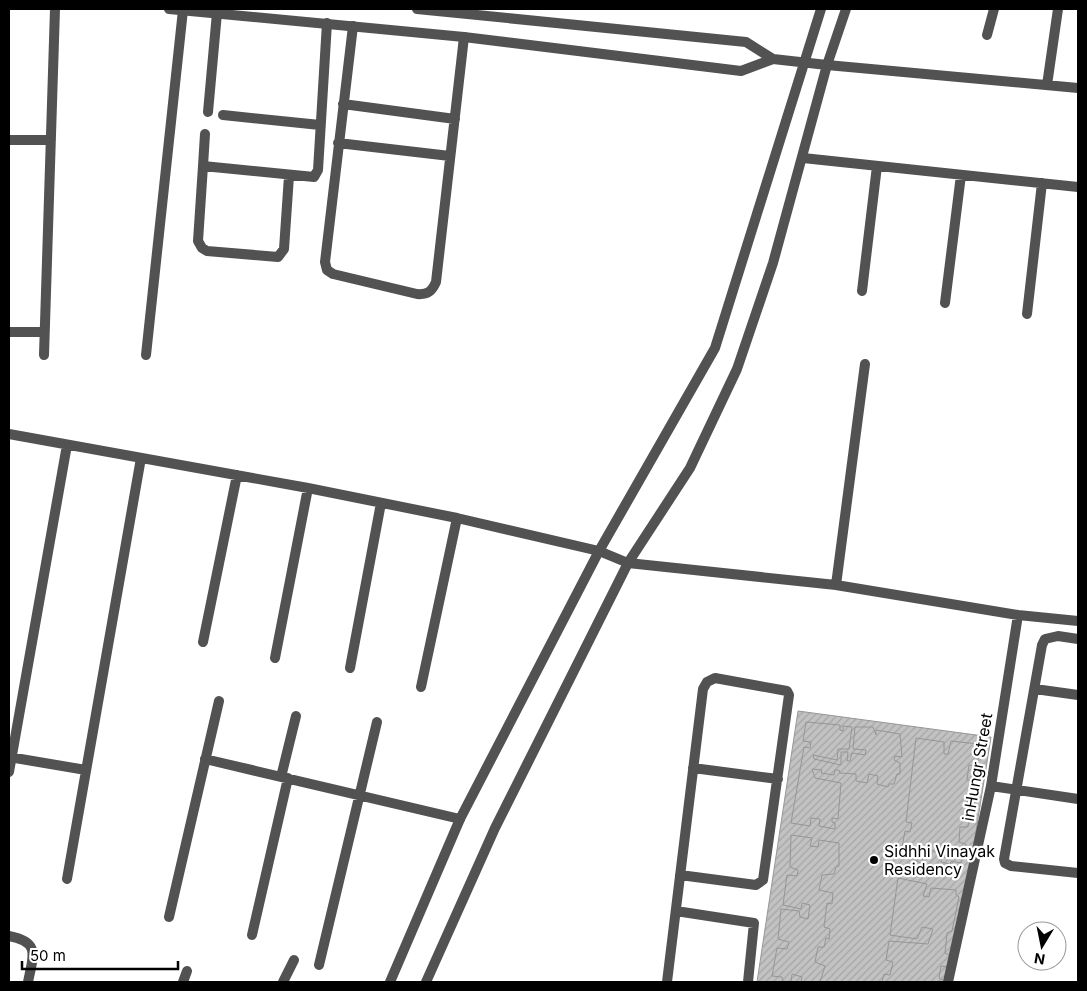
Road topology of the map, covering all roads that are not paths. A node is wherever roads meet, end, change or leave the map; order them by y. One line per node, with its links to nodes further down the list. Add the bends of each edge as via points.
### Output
1 (55, 9): 26 (street)
2 (169, 9): 8 (street)
3 (417, 9): 14 (street, via 746,42)
4 (821, 9): 15 (street)
5 (846, 9): 16 (street)
6 (994, 9): 12 (street)
7 (1058, 9): 17 (street)
8 (183, 10): 9 (street); 42 (street)
9 (217, 13): 10 (street); 20 (street)
10 (327, 23): 11 (street); 23 (street)
11 (353, 26): 13 (street); 19 (street)
12 (987, 35)
13 (464, 37): 14 (street, via 742,71); 22 (street)
14 (772, 58): 15 (street)
15 (806, 63): 16 (street); 51 (street, via 715,348)
16 (827, 65): 17 (street); 29 (street)
17 (1047, 85): 18 (street)
18 (1078, 88)
19 (343, 104): 22 (street); 27 (street)
20 (208, 112)
21 (223, 115): 23 (street)
22 (455, 119): 28 (street)
23 (320, 125): 33 (street, via 317,174 310,178)
24 (206, 134): 30 (street)
25 (9, 140): 26 (street)
26 (51, 140): 40 (street)
27 (338, 143): 28 (street); 28 (street, via 325,254 327,270 425,295 436,282)
28 (450, 156)
29 (803, 158): 31 (street); 52 (street, via 737,369 690,468)
30 (203, 166): 33 (street); 33 (street, via 198,241 207,251 278,257 284,249)
31 (877, 166): 32 (street); 36 (street)
32 (961, 175): 34 (street); 37 (street)
33 (289, 176)
34 (1042, 183): 35 (street); 38 (street)
35 (1078, 187)
36 (862, 291)
37 (945, 303)
38 (1027, 314)
39 (9, 332): 40 (street)
40 (44, 332): 41 (street)
41 (44, 355)
42 (146, 355)
43 (865, 364): 53 (street)
44 (9, 434): 45 (street)
45 (67, 444): 46 (street); 66 (street)
46 (141, 458): 47 (street); 69 (street)
47 (237, 475): 48 (street); 57 (street)
48 (308, 488): 49 (street); 58 (street)
49 (380, 503): 50 (street); 59 (street)
50 (457, 518): 51 (street); 60 (street)
51 (599, 551): 52 (street); 77 (street)
52 (628, 563): 53 (street); 92 (street, via 495,828)
53 (836, 585): 54 (street)
54 (1018, 614): 55 (street); 73 (street, inHungr Street)
55 (1078, 621)
56 (1078, 639): 61 (street, via 1058,636 1045,639)
57 (203, 642)
58 (275, 658)
59 (350, 668)
60 (422, 687)
61 (1034, 690): 62 (street); 74 (street)
62 (1078, 695)
63 (219, 701): 67 (street)
64 (296, 716): 71 (street)
65 (377, 722): 75 (street)
66 (10, 758): 69 (street); 70 (street)
67 (205, 759): 71 (street); 82 (street)
68 (693, 768): 72 (street); 72 (street, via 702,689 714,678 787,691); 79 (street)
69 (86, 770): 80 (street)
70 (9, 772)
71 (285, 778): 75 (street); 83 (street)
72 (778, 779): 79 (street, via 764,876 760,883)
73 (991, 786): 74 (street); 95 (street, inHungr Street)
74 (1017, 790): 76 (street); 78 (street, via 1005,863)
75 (359, 795): 77 (street); 86 (street)
76 (1078, 799)
77 (460, 819): 91 (street)
78 (1078, 873)
79 (680, 875): 81 (street)
80 (67, 879)
81 (676, 911): 93 (street); 94 (street, via 754,923)
82 (169, 917)
83 (252, 935)
84 (9, 936): 88 (street, via 22,938 31,945 34,953)
85 (294, 960): 90 (street)
86 (319, 965)
87 (187, 971): 89 (street)
88 (28, 982)
89 (183, 982)
90 (283, 982)
91 (390, 982)
92 (426, 982)
93 (667, 982)
94 (748, 982)
95 (948, 982)

